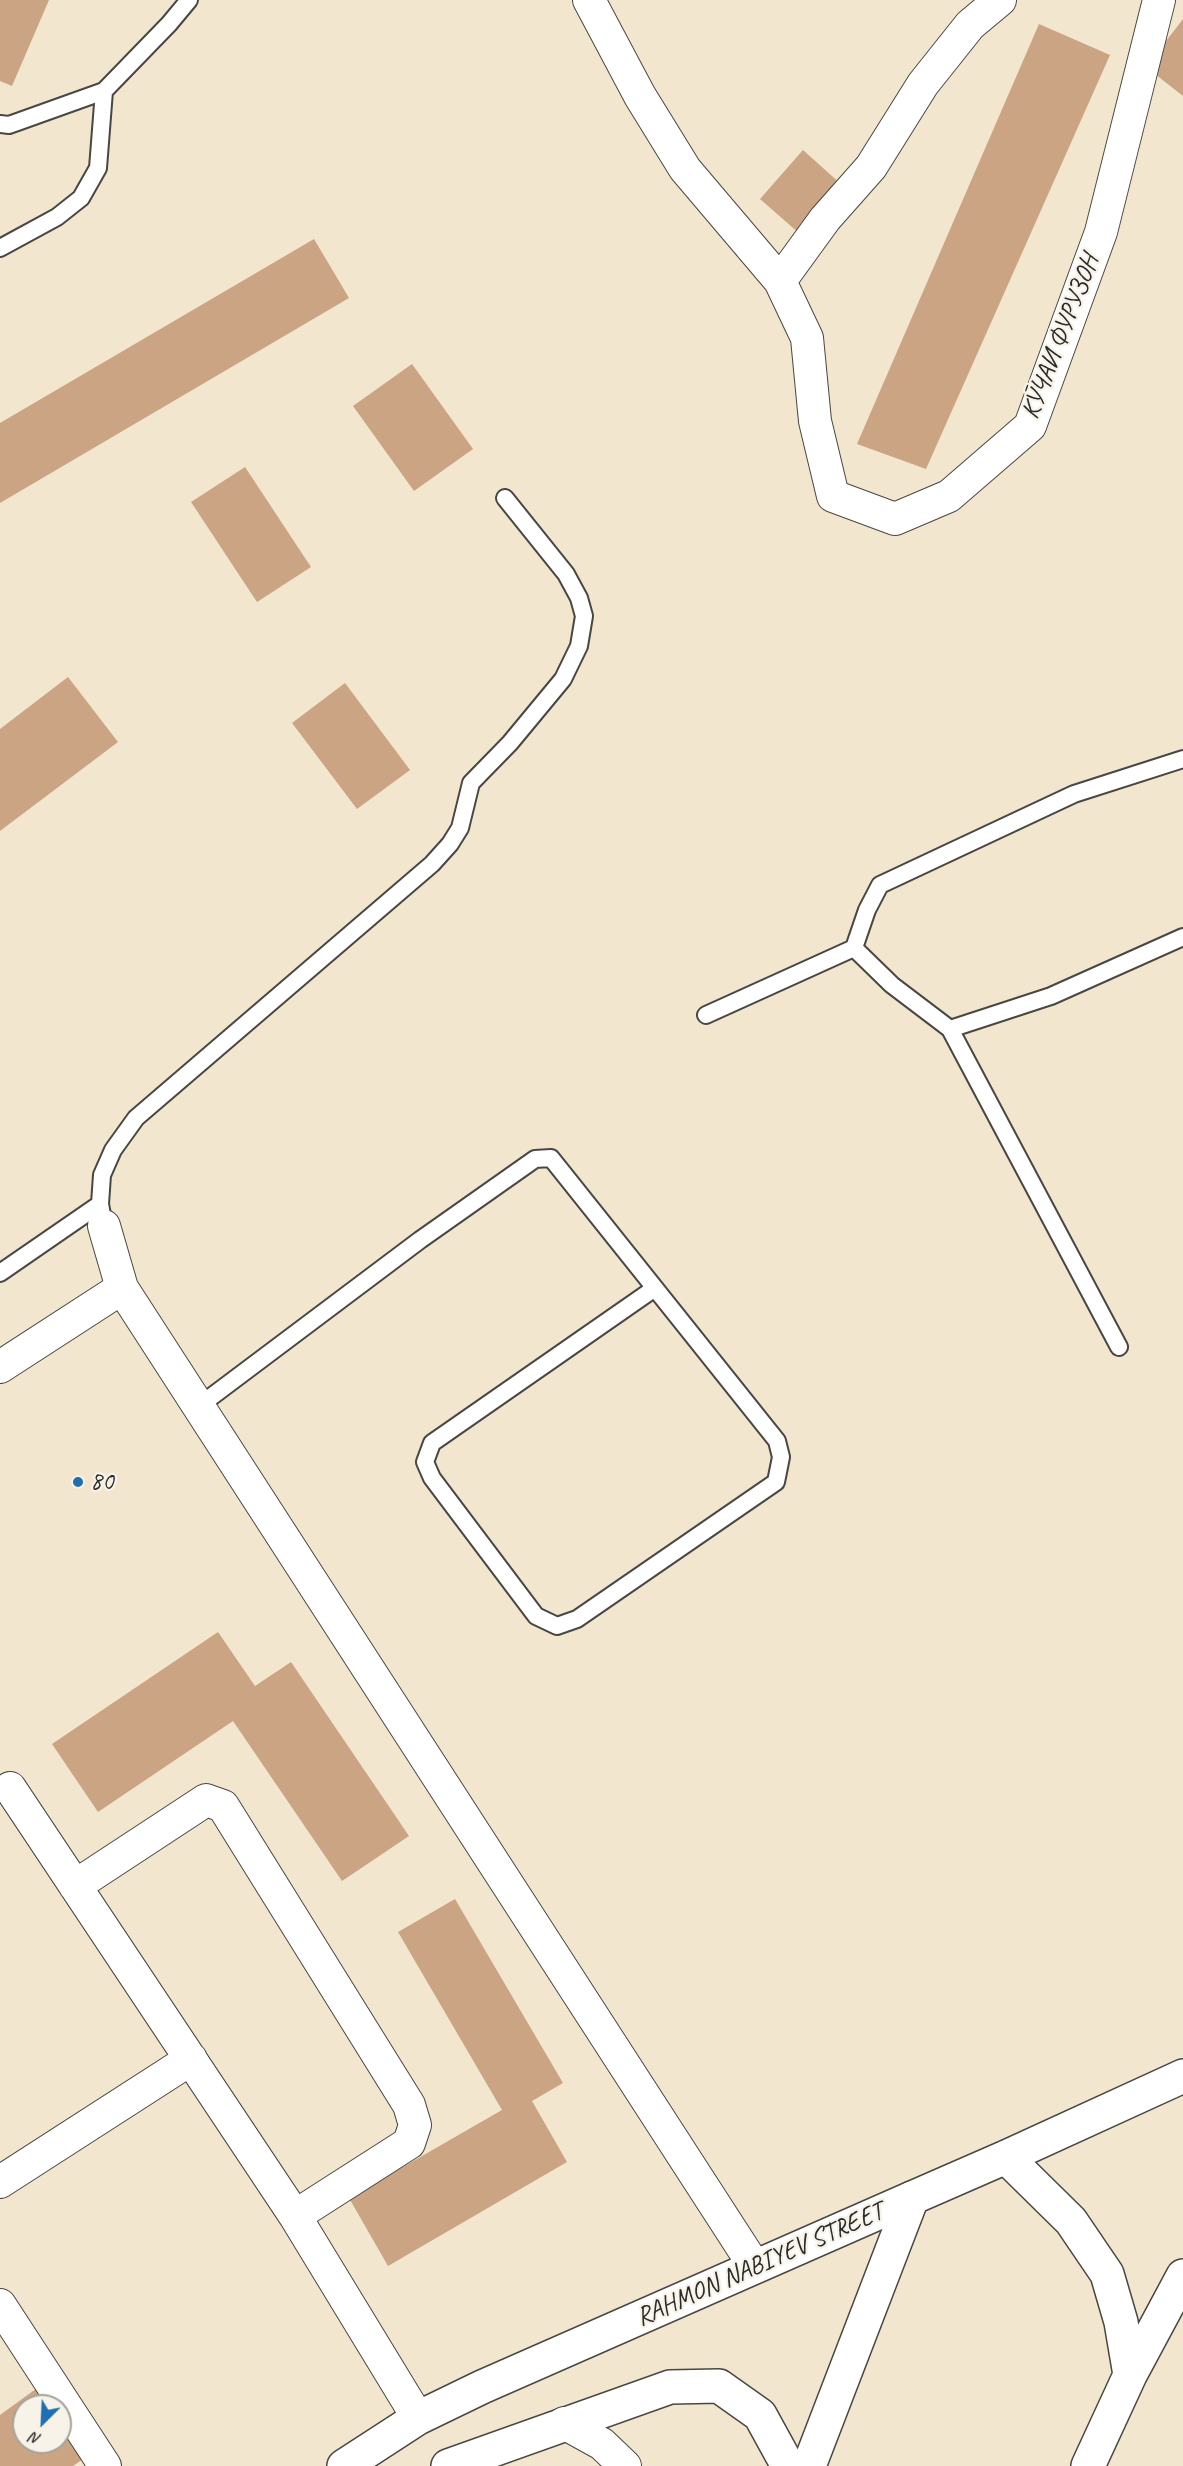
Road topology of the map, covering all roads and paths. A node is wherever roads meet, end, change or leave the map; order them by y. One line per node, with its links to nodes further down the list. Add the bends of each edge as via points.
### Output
1 (189, 0): 5 (lane)
2 (589, 0): 8 (street, КӮЧАИ ФУРУЗОН, via 640,96 685,169)
3 (1000, 0): 8 (street, via 970,25 930,76 871,167 825,219)
4 (1159, 0): 8 (street, КӮЧАИ ФУРУЗОН, via 1101,232 1030,426 949,496 895,519 833,496 815,421 807,338)
5 (104, 91): 6 (lane, via 9,125); 7 (lane, via 98,168 81,198 57,218)
6 (0, 124)
7 (0, 248)
8 (780, 281)
9 (505, 498): 15 (lane, via 561,567 579,598 584,616 579,646 563,679 471,783 460,828 432,864 136,1118 105,1165)
10 (1183, 759): 12 (lane, via 1074,794 880,885)
11 (1183, 937): 14 (lane, via 1051,996)
12 (854, 948): 13 (lane); 14 (lane, via 892,985)
13 (706, 1015)
14 (950, 1029): 19 (lane)
15 (102, 1215): 16 (lane); 17 (street)
16 (0, 1273)
17 (122, 1288): 20 (street); 21 (street)
18 (655, 1288): 18 (lane, via 777,1441 781,1457 776,1482 577,1619 557,1626 536,1616 432,1478 425,1462 432,1443); 21 (lane, via 551,1158 535,1159)
19 (1119, 1347)
20 (0, 1367)
21 (199, 1406): 30 (street)
22 (10, 1788): 23 (street)
23 (75, 1886): 24 (street); 29 (street, via 206,1800 223,1806 409,2105 416,2126 409,2143)
24 (191, 2059): 27 (street); 29 (street)
25 (1183, 2076): 26 (main road, RAHMON NABIYEV STREET)
26 (1006, 2157): 28 (main road, RAHMON NABIYEV STREET); 33 (main road, via 1071,2221 1107,2274)
27 (0, 2182)
28 (912, 2198): 30 (main road, RAHMON NABIYEV STREET); 42 (main road)
29 (295, 2216): 34 (street)
30 (755, 2267): 34 (main road, RAHMON NABIYEV STREET)
31 (1183, 2276): 33 (main road)
32 (0, 2305): 38 (street)
33 (1130, 2375): 37 (main road)
34 (418, 2418): 39 (main road, RAHMON NABIYEV STREET)
35 (564, 2423): 36 (street, via 602,2444); 40 (main road); 41 (main road, via 670,2387 719,2386 760,2415)
36 (622, 2464)
37 (1096, 2464)
38 (105, 2466)
39 (344, 2466)
40 (448, 2466)
41 (788, 2466)
42 (808, 2466)

